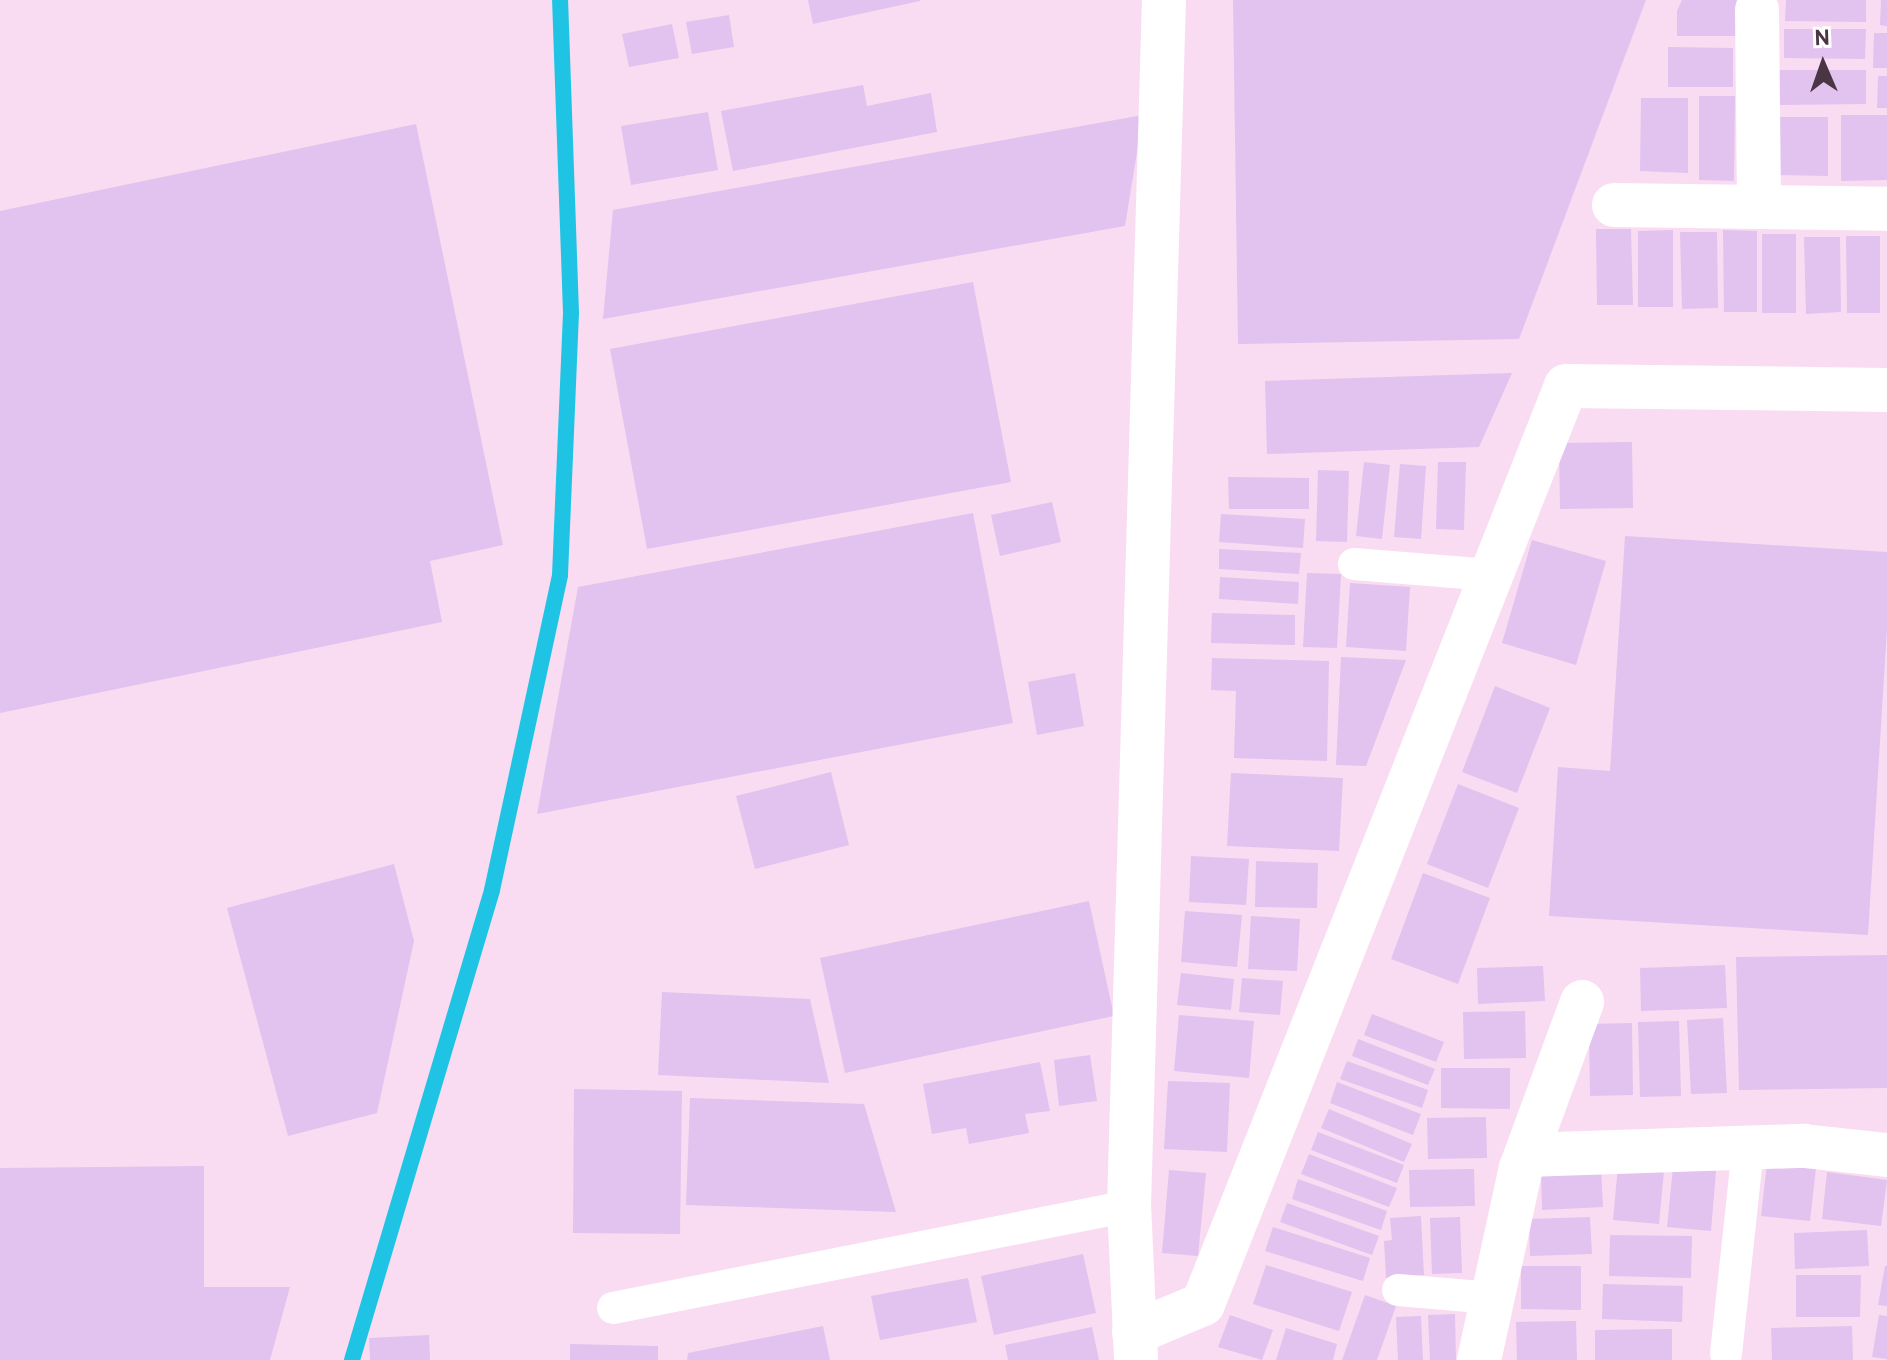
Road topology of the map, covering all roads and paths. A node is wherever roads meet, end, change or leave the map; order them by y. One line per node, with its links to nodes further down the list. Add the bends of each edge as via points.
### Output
1 (1164, 0): 13 (street)
2 (1757, 10): 4 (street)
3 (1614, 205): 4 (street)
4 (1759, 207): 5 (street)
5 (1887, 209)
6 (1887, 390): 8 (street, via 1566,386)
7 (1354, 564): 8 (lane)
8 (1491, 575): 17 (street, via 1203,1304)
9 (1582, 1002): 11 (street)
10 (1748, 1147): 11 (street); 12 (street, via 1804,1146); 18 (lane)
11 (1526, 1155): 15 (street)
12 (1887, 1155)
13 (1129, 1206): 16 (lane); 17 (street)
14 (1398, 1290): 15 (lane)
15 (1493, 1298): 19 (street)
16 (613, 1308)
17 (1135, 1346)
18 (1726, 1354)
19 (1479, 1360)

